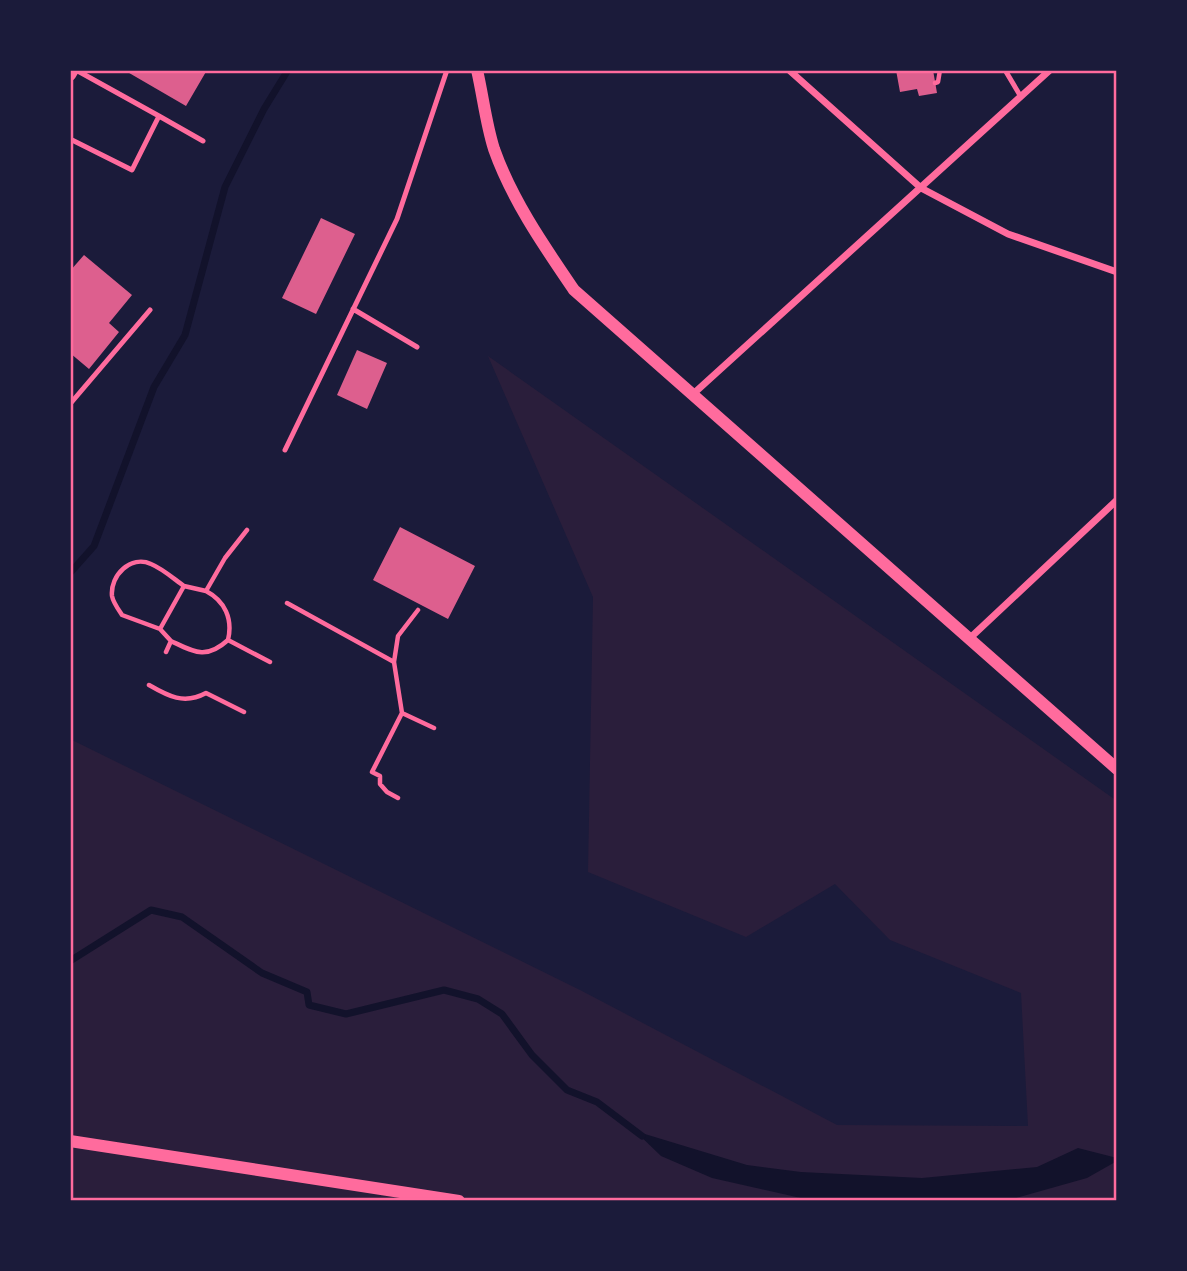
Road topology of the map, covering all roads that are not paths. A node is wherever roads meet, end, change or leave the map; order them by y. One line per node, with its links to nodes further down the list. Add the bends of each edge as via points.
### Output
1 (74, 70): 7 (street); 9 (lane)
2 (447, 70): 14 (lane, via 397,219)
3 (477, 70): 17 (street, via 494,148 543,246 574,290)
4 (789, 70): 12 (street)
5 (1005, 70): 8 (lane)
6 (1050, 70): 8 (street)
7 (70, 75)
8 (1021, 97): 12 (street)
9 (159, 116): 10 (lane, via 132,170); 11 (lane)
10 (70, 139)
11 (202, 141)
12 (921, 188): 13 (street, via 1008,234); 17 (street)
13 (1117, 272)
14 (353, 309): 16 (lane); 19 (lane)
15 (150, 310): 18 (lane)
16 (416, 347)
17 (692, 395): 21 (street)
18 (70, 404)
19 (285, 450)
20 (1117, 500): 21 (street)
21 (968, 640): 22 (street)
22 (1117, 769)
23 (70, 1141): 24 (street)
24 (459, 1201)

